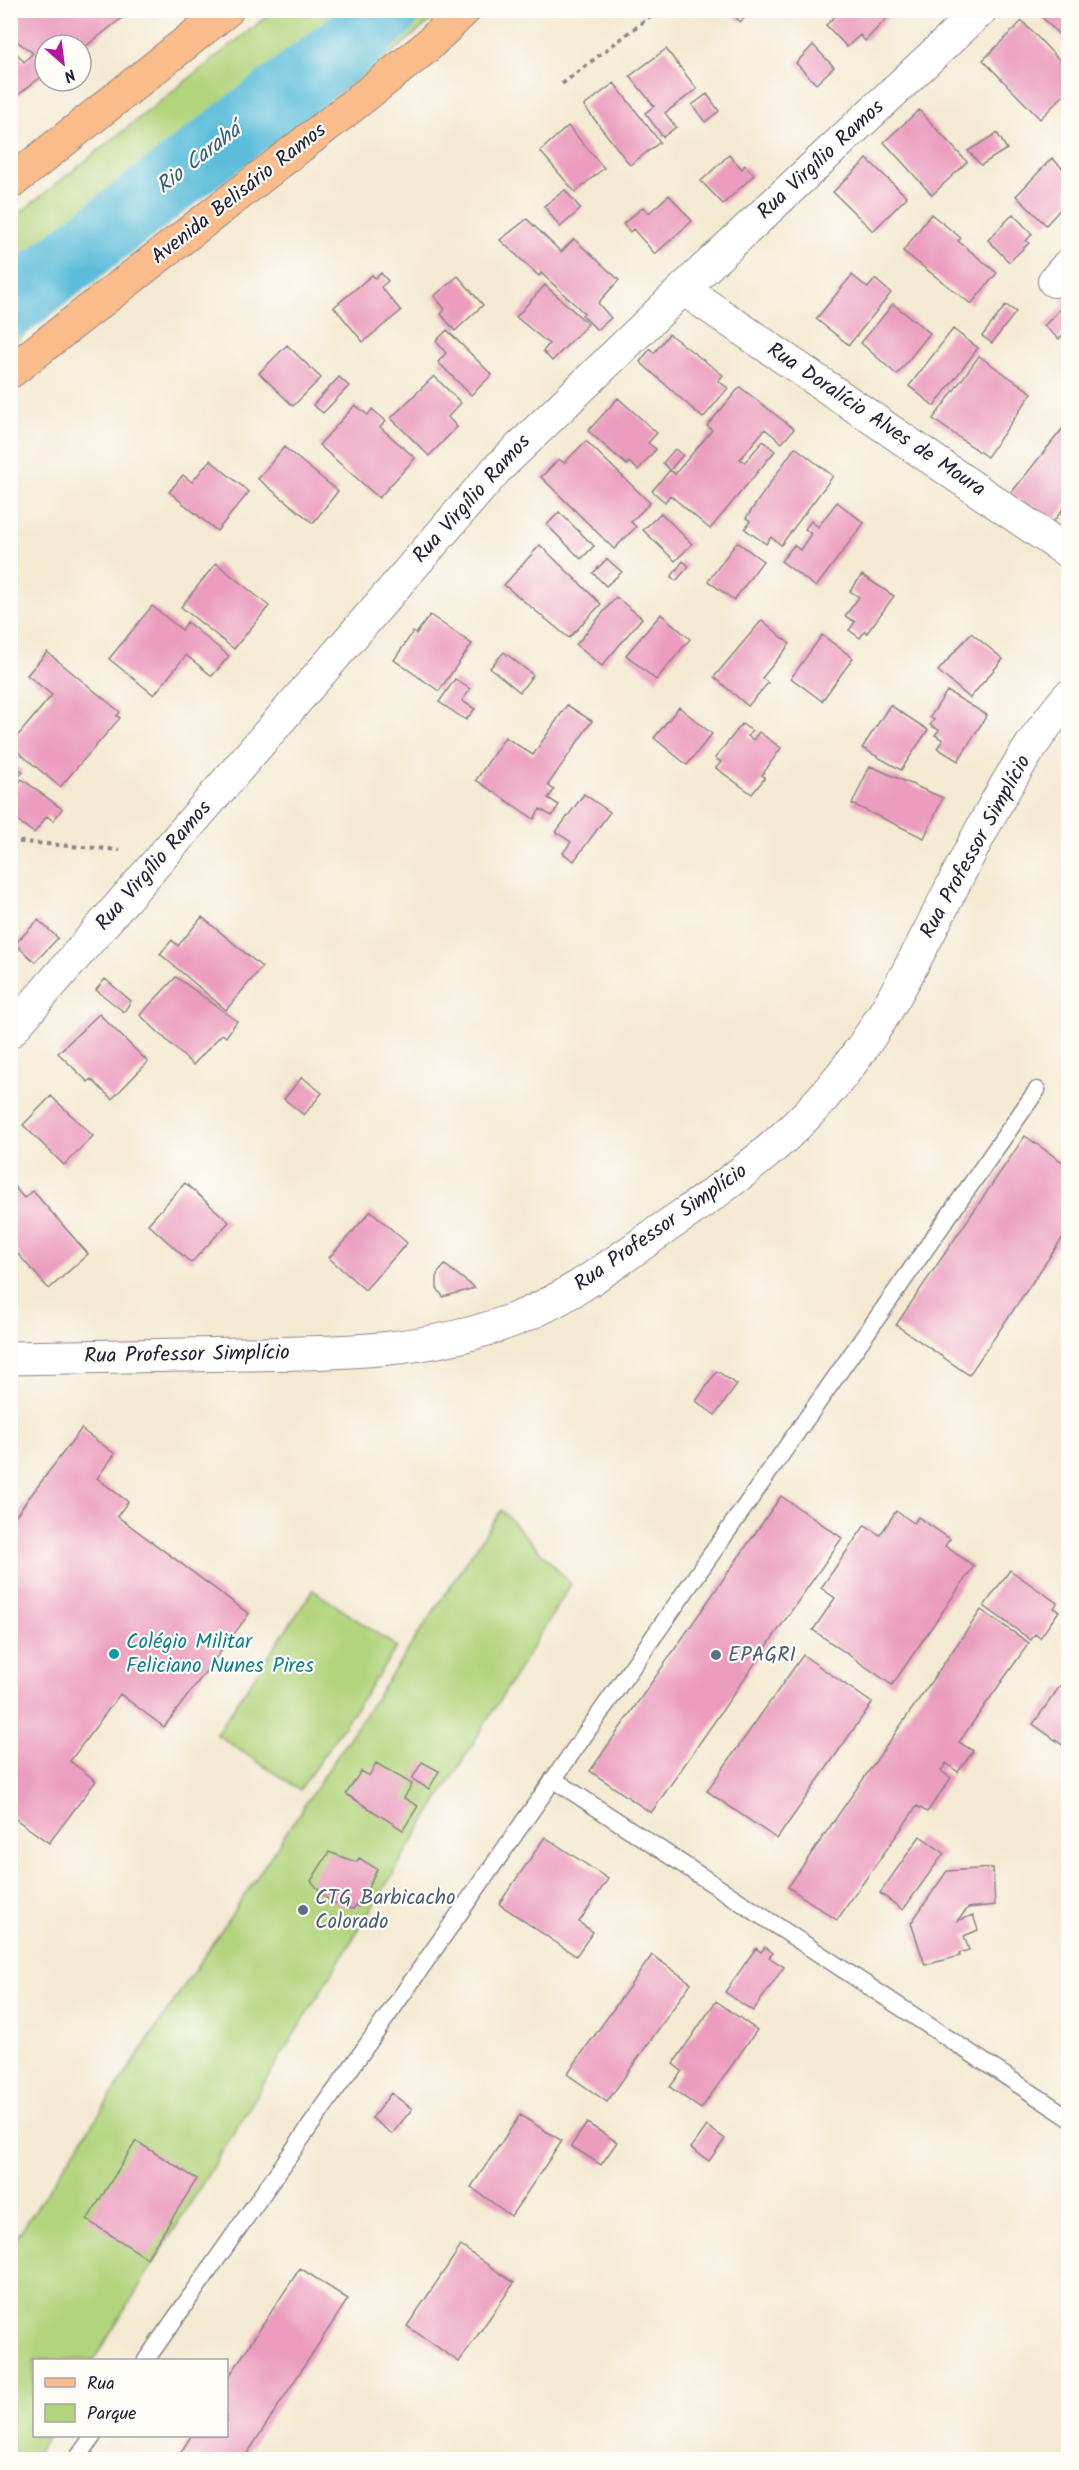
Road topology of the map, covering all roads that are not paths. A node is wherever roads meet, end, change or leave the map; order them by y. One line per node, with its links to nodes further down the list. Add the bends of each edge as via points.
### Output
1 (227, 10): 4 (main road)
2 (464, 10): 6 (main road, Avenida Belisário Ramos, via 424,49)
3 (981, 10): 5 (street, Rua Virgílio Ramos)
4 (10, 183)
5 (683, 289): 7 (street, Rua Doralício Alves de Moura); 9 (street, Rua Virgílio Ramos, via 473,495)
6 (10, 372)
7 (1068, 552)
8 (1068, 697): 11 (street, Rua Professor Simplício, via 1016,771 873,1032 826,1096 768,1154 568,1293 516,1319 458,1339 394,1348 334,1353)
9 (10, 1032)
10 (1037, 1090): 12 (lane)
11 (10, 1358)
12 (553, 1779): 13 (lane); 14 (lane)
13 (1068, 2117)
14 (147, 2359)
15 (92, 2437): 16 (lane)
16 (76, 2460)

